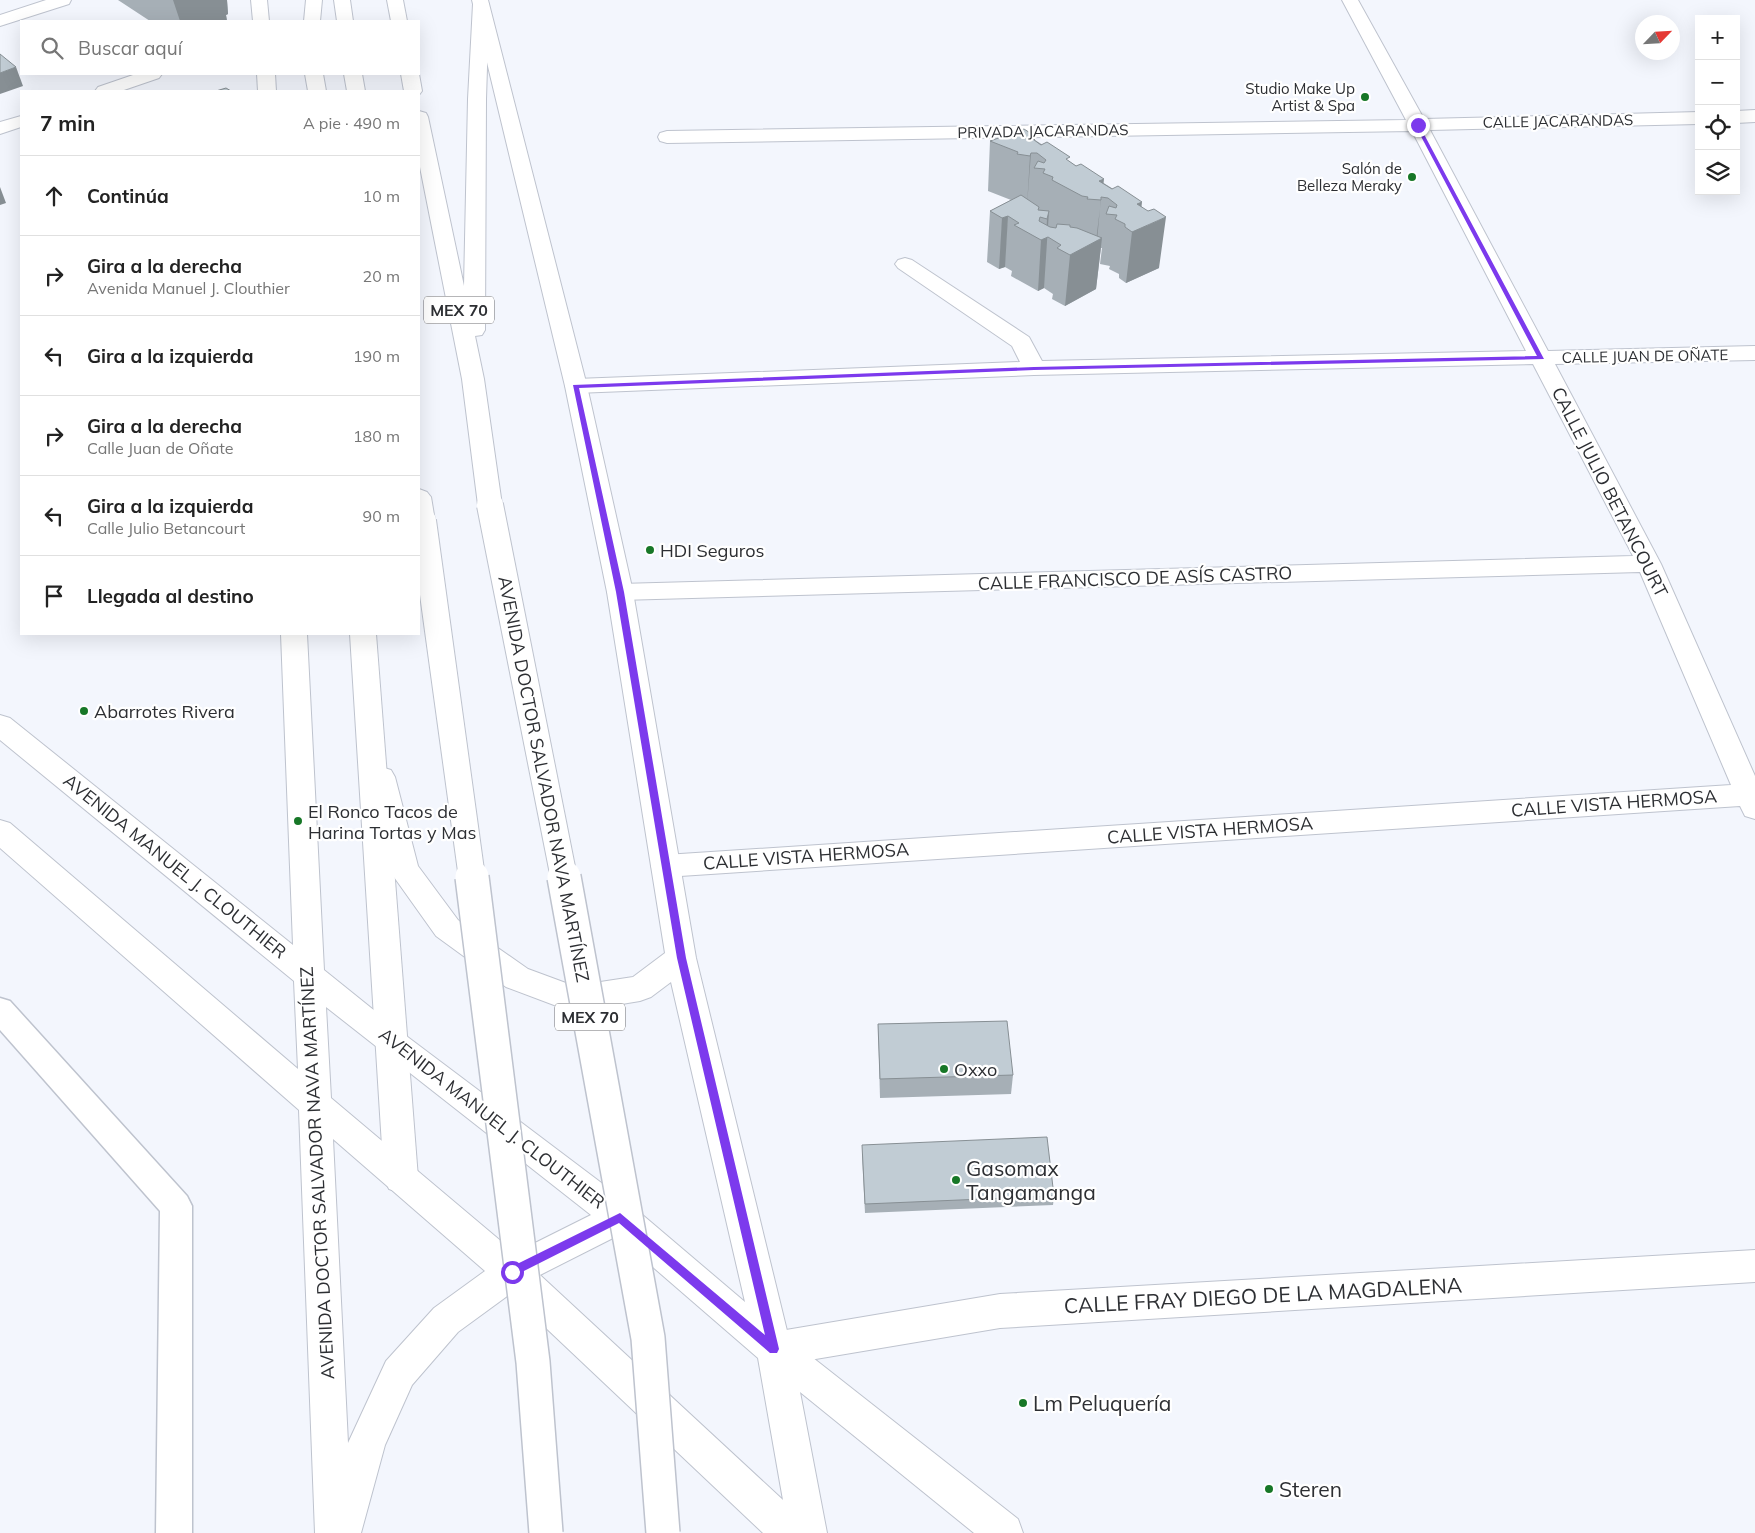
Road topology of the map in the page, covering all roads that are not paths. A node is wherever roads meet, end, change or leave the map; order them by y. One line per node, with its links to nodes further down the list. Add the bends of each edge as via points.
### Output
1 (63, 0): 12 (main road)
2 (259, 0): 8 (main road)
3 (314, 0): 9 (main road)
4 (342, 0): 10 (main road)
5 (395, 0): 11 (main road)
6 (1350, 0): 28 (main road, CALLE JULIO BETANCOURT)
7 (481, 2): 35 (main road); 36 (main road)
8 (261, 20)
9 (312, 20)
10 (345, 20)
11 (399, 20)
12 (0, 21)
13 (151, 75): 18 (main road)
14 (266, 75): 19 (main road)
15 (314, 75): 20 (main road)
16 (353, 75): 21 (main road)
17 (410, 75): 22 (main road)
18 (107, 90)
19 (268, 90)
20 (317, 90)
21 (356, 90)
22 (414, 90)
23 (1755, 116): 24 (main road)
24 (1740, 117)
25 (1695, 118): 28 (main road, CALLE JACARANDAS)
26 (20, 121): 29 (main road)
27 (420, 122): 35 (main road, AVENIDA DOCTOR SALVADOR NAVA MARTÍNEZ / MEX 70)
28 (1418, 125): 30 (main road, PRIVADA JACARANDAS); 33 (main road, CALLE JULIO BETANCOURT)
29 (1, 127)
30 (667, 137)
31 (906, 264): 34 (main road, via 1021,342)
32 (1755, 353): 33 (main road, CALLE JUAN DE OÑATE)
33 (1541, 358): 34 (main road, CALLE JUAN DE OÑATE); 38 (main road, CALLE JULIO BETANCOURT)
34 (1034, 368): 36 (main road, CALLE JUAN DE OÑATE)
35 (473, 378): 61 (main road, AVENIDA DOCTOR SALVADOR NAVA MARTÍNEZ / MEX 70, bridge, via 490,505 554,826 648,1338)
36 (576, 386): 39 (main road)
37 (421, 509): 60 (main road, bridge, via 533,1362)
38 (1649, 564): 39 (main road, CALLE FRANCISCO DE ASÍS CASTRO); 44 (main road, CALLE JULIO BETANCOURT)
39 (620, 592): 46 (main road)
40 (294, 635): 48 (main road, AVENIDA DOCTOR SALVADOR NAVA MARTÍNEZ)
41 (363, 635): 43 (main road)
42 (0, 725): 48 (main road, AVENIDA MANUEL J. CLOUTHIER)
43 (372, 742): 47 (main road, via 404,869 447,928 517,978 573,999 640,988); 50 (main road)
44 (1753, 799): 46 (main road, CALLE VISTA HERMOSA)
45 (0, 831): 51 (main road)
46 (665, 866): 47 (main road)
47 (681, 958): 56 (main road)
48 (308, 973): 50 (main road, AVENIDA MANUEL J. CLOUTHIER); 51 (main road, AVENIDA DOCTOR SALVADOR NAVA MARTÍNEZ)
49 (0, 1010): 57 (lane, via 176,1206)
50 (390, 1041): 52 (main road); 53 (main road, AVENIDA MANUEL J. CLOUTHIER)
51 (314, 1104): 52 (main road); 58 (main road, AVENIDA DOCTOR SALVADOR NAVA MARTÍNEZ)
52 (401, 1178): 55 (main road)
53 (620, 1217): 55 (main road); 56 (main road, AVENIDA MANUEL J. CLOUTHIER)
54 (1755, 1266): 56 (main road, CALLE FRAY DIEGO DE LA MAGDALENA, via 1000,1311)
55 (512, 1272): 59 (main road, via 446,1320 399,1373 367,1443); 62 (main road)
56 (774, 1349): 63 (main road); 64 (main road, AVENIDA MANUEL J. CLOUTHIER)
57 (174, 1533)
58 (334, 1533)
59 (342, 1533)
60 (546, 1533)
61 (663, 1533)
62 (791, 1533)
63 (808, 1533)
64 (1004, 1533)

